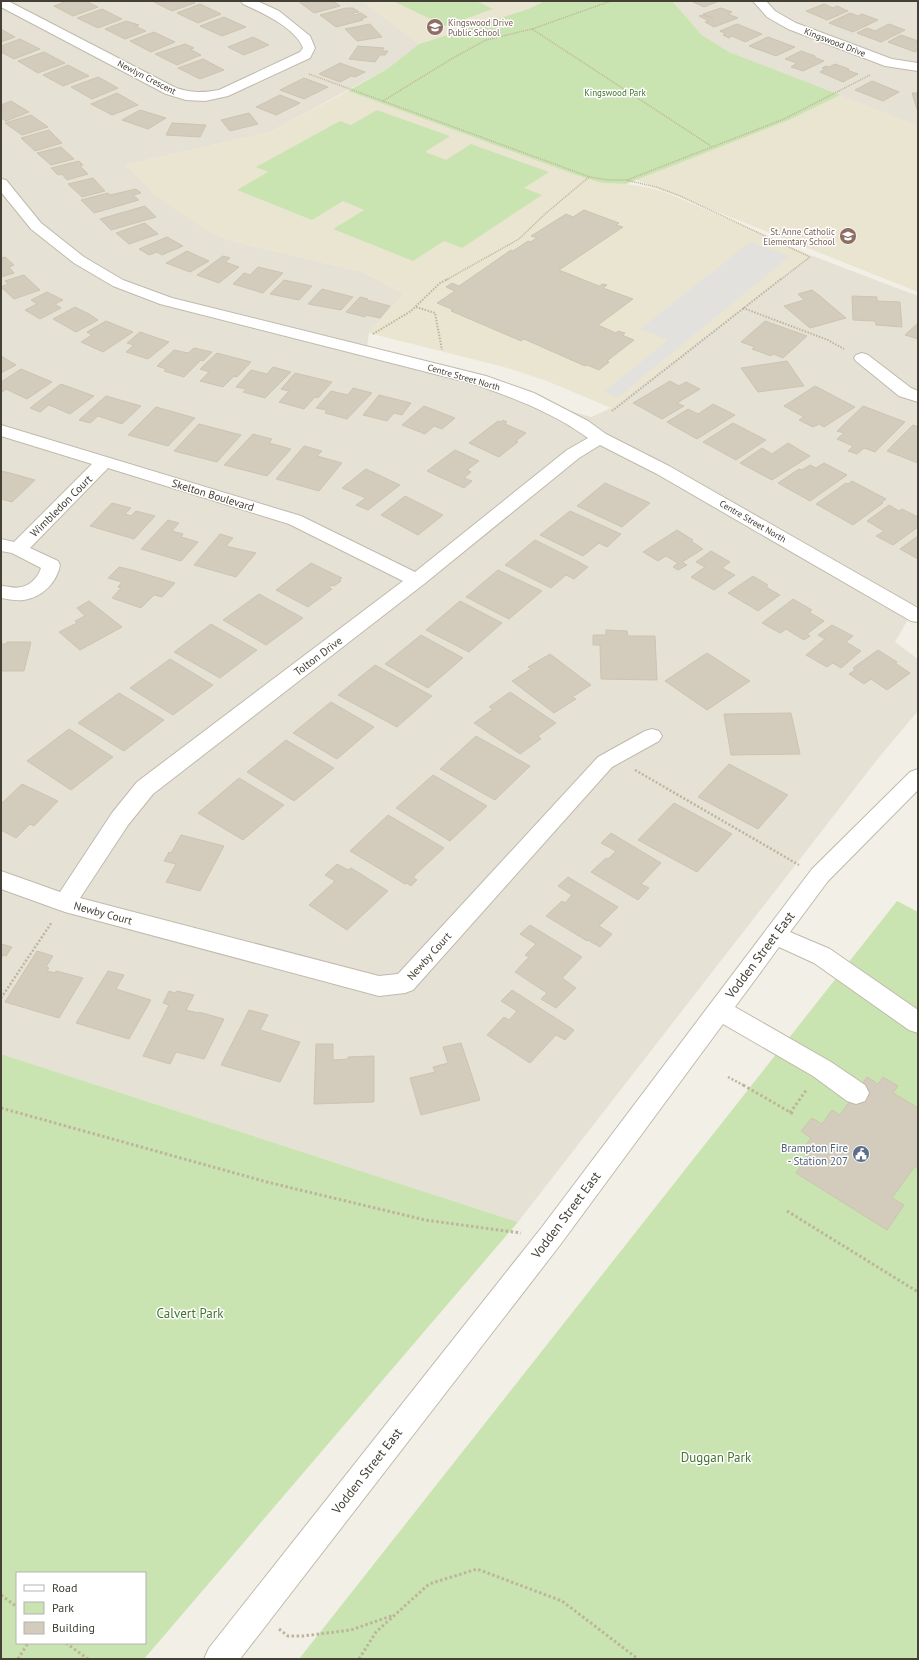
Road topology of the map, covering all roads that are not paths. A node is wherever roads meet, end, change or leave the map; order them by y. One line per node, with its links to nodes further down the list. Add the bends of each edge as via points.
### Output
1 (247, 1): 3 (street, Newlyn Crescent, via 275,14 306,39 309,48 305,55 223,93 205,97 186,96 171,90)
2 (760, 1): 4 (street, Kingswood Drive, via 771,14 792,26 890,63)
3 (1, 2)
4 (918, 67)
5 (1, 183): 9 (street, Centre Street North, via 36,226 78,260 118,283 166,301 480,380 528,397 582,425)
6 (862, 358): 7 (street, via 905,392)
7 (918, 397)
8 (1, 430): 10 (street, Skelton Boulevard)
9 (600, 438): 12 (street, Tolton Drive, via 573,454); 14 (street, Centre Street North, via 663,470)
10 (104, 462): 11 (street, Wimbledon Court); 12 (street, Skelton Boulevard, via 295,520)
11 (9, 547): 13 (street, via 51,565 49,575 36,588 23,594)
12 (417, 580): 18 (street, Tolton Drive, via 145,788 120,819)
13 (1, 592)
14 (918, 616)
15 (652, 736): 18 (street, Newby Court, via 605,762 405,983 379,986)
16 (918, 777): 19 (street, Vodden Street East, via 820,875)
17 (1, 880): 18 (street, Newby Court)
18 (65, 903)
19 (774, 935): 20 (street, Vodden Street East); 21 (street, via 822,956)
20 (719, 1010): 22 (street, via 822,1069); 23 (street, Vodden Street East, via 551,1236)
21 (918, 1023)
22 (856, 1093)
23 (220, 1659)

